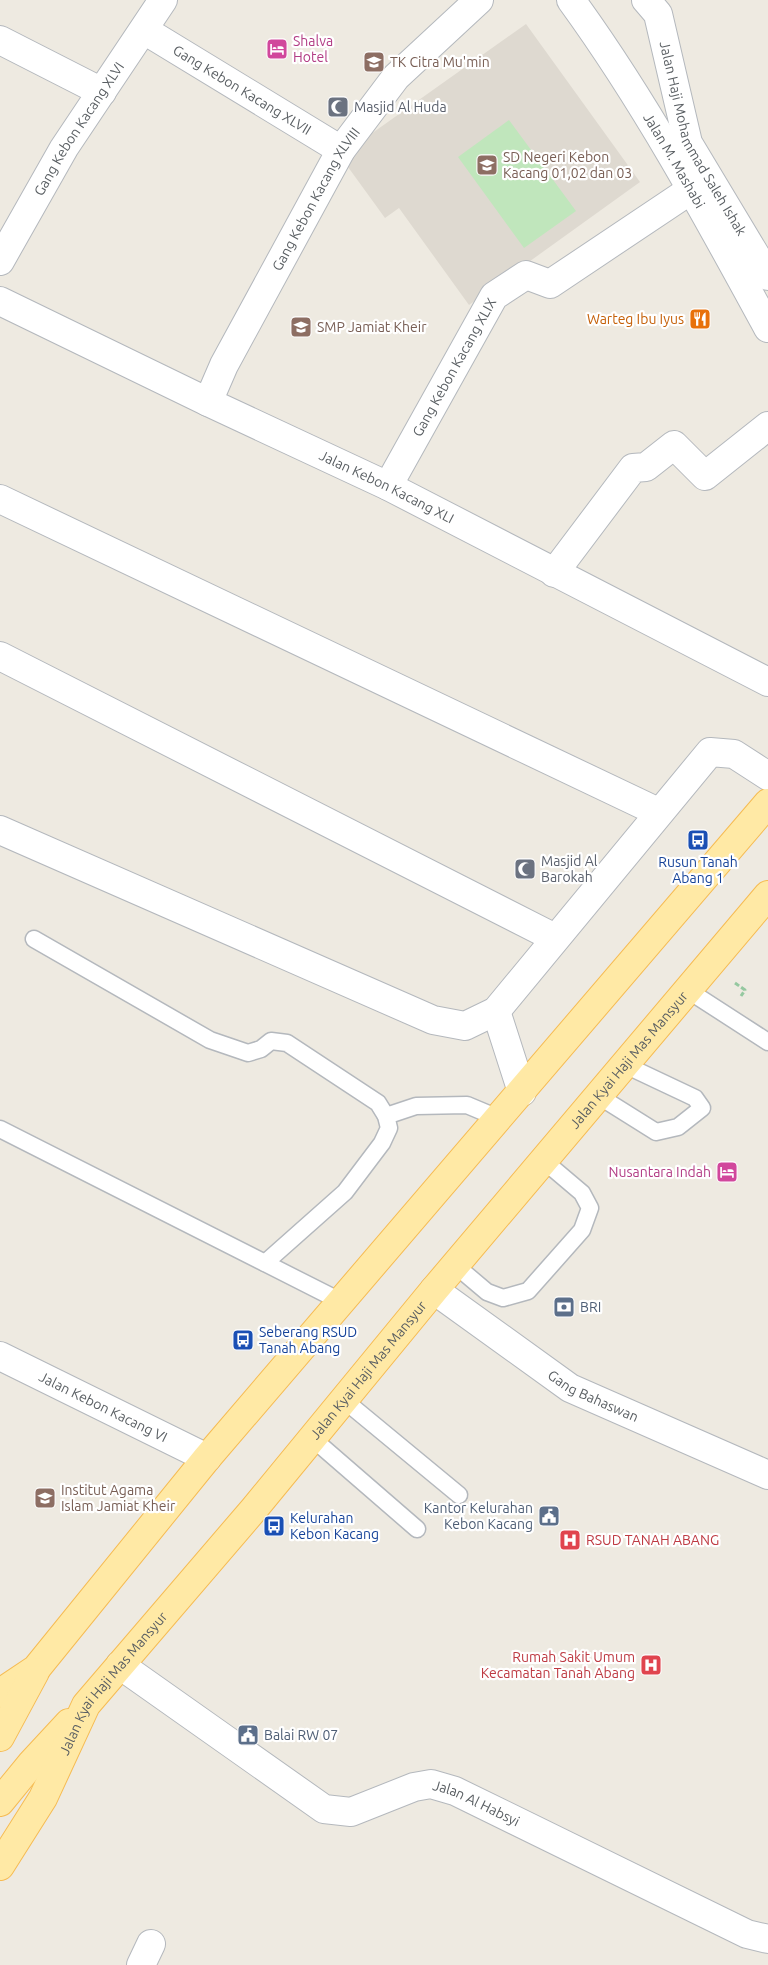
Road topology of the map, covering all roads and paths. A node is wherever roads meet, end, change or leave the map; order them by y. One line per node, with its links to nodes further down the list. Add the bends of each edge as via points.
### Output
1 (163, 0): 5 (street, Gang Kebon Kacang XLVI)
2 (479, 0): 8 (street, Gang Kebon Kacang XLVIII, via 396,77)
3 (571, 0): 9 (street, Jalan M. Mashabi, via 605,47)
4 (655, 5): 11 (street, Jalan Haji Mohammad Saleh Ishak, via 688,143)
5 (144, 30): 7 (street, Gang Kebon Kacang XLVI); 8 (street, Gang Kebon Kacang XLVII)
6 (0, 40): 7 (street)
7 (102, 92): 10 (street, Gang Kebon Kacang XLVI, via 64,148)
8 (341, 150): 14 (street, Gang Kebon Kacang XLVIII, via 224,365)
9 (692, 189): 13 (street, Jalan M. Mashabi); 16 (street, Gang Kebon Kacang XLIX, via 550,284 526,275 494,296)
10 (0, 261)
11 (768, 276)
12 (0, 301): 14 (street, Jalan Kebon Kacang XLI)
13 (768, 328)
14 (208, 402): 16 (street, Jalan Kebon Kacang XLI)
15 (768, 426): 18 (street, via 705,476 674,445 646,467 630,470)
16 (388, 486): 18 (street, Jalan Kebon Kacang XLI)
17 (0, 499): 23 (street)
18 (554, 573): 20 (street, Jalan Kebon Kacang XLI)
19 (0, 656): 26 (street)
20 (768, 682)
21 (768, 776): 23 (street, via 734,754 710,752)
22 (768, 804): 32 (main road)
23 (658, 812): 26 (street)
24 (0, 830): 29 (street, via 433,1020 465,1026)
25 (768, 894): 28 (main road, Jalan Kyai Haji Mas Mansyur)
26 (555, 938): 29 (street)
27 (34, 939): 34 (lane, via 210,1040 248,1053 271,1041 287,1043 378,1103)
28 (686, 989): 30 (lane); 31 (main road, Jalan Kyai Haji Mas Mansyur)
29 (496, 1012): 32 (street)
30 (768, 1042)
31 (623, 1064): 33 (main road, Jalan Kyai Haji Mas Mansyur); 33 (lane, via 695,1098 702,1108 678,1127 656,1132)
32 (522, 1092): 35 (main road)
33 (597, 1095): 37 (main road, Jalan Kyai Haji Mas Mansyur)
34 (386, 1116): 35 (lane, via 416,1106 467,1105); 38 (lane, via 389,1128 382,1143 345,1192)
35 (498, 1118): 41 (main road)
36 (0, 1129): 38 (lane)
37 (543, 1160): 39 (main road, Jalan Kyai Haji Mas Mansyur); 39 (lane, via 582,1193 590,1208 582,1230 528,1290 504,1298 487,1292)
38 (265, 1263): 41 (lane)
39 (455, 1265): 40 (main road, Jalan Kyai Haji Mas Mansyur)
40 (434, 1290): 43 (main road, Jalan Kyai Haji Mas Mansyur); 46 (street, Gang Bahaswan, via 570,1388)
41 (342, 1302): 45 (main road)
42 (0, 1356): 45 (street, Jalan Kebon Kacang VI)
43 (344, 1400): 44 (main road, Jalan Kyai Haji Mas Mansyur); 47 (lane)
44 (312, 1438): 48 (lane); 49 (main road, Jalan Kyai Haji Mas Mansyur)
45 (207, 1458): 50 (main road)
46 (768, 1475)
47 (459, 1495)
48 (417, 1529)
49 (120, 1665): 52 (main road, Jalan Kyai Haji Mas Mansyur); 56 (street, Jalan Al Habsyi, via 324,1809 351,1812 431,1784 455,1791 747,1934)
50 (36, 1669): 51 (main road); 53 (main road)
51 (0, 1693)
52 (86, 1705): 54 (main road, via 30,1764); 55 (main road, Jalan Kyai Haji Mas Mansyur, via 43,1798)
53 (0, 1737)
54 (0, 1802)
55 (0, 1866)
56 (768, 1939)

